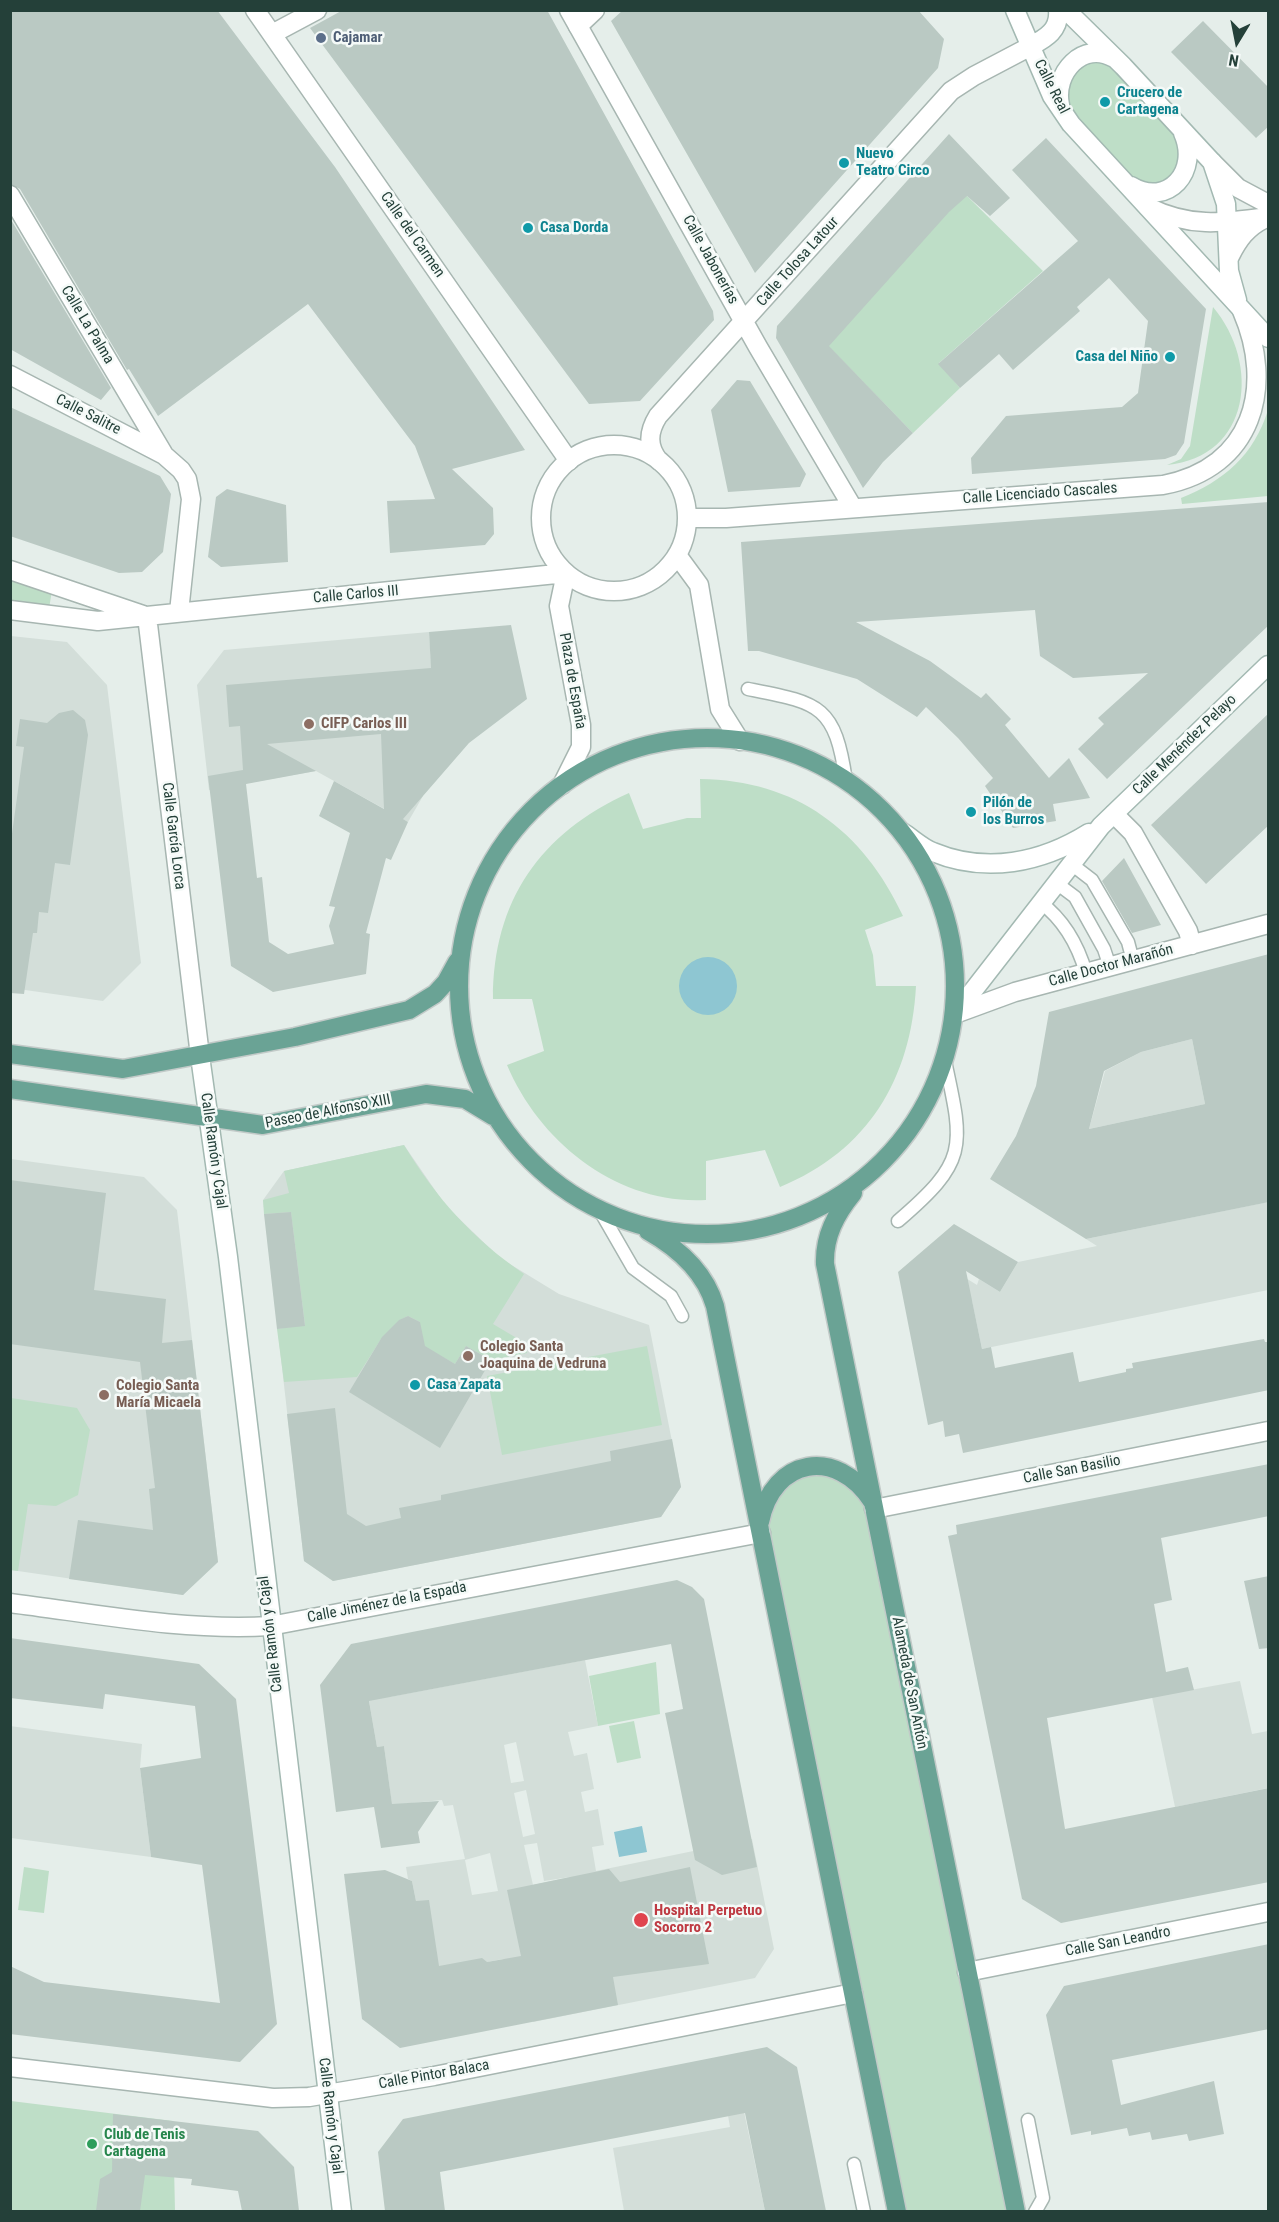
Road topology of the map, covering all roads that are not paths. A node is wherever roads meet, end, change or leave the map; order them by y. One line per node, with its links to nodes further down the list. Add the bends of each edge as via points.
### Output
1 (255, 10): 8 (street, Calle del Carmen)
2 (317, 10): 8 (street)
3 (595, 10): 7 (street)
4 (1015, 10): 9 (street, Calle Real)
5 (1058, 10): 9 (street, Calle Tolosa Latour, via 1054,30)
6 (1066, 10): 10 (street, Calle Real)
7 (573, 18): 22 (street, Calle Jabonerías)
8 (272, 34): 26 (street, Calle del Carmen)
9 (1030, 46): 11 (street, Calle Real); 22 (street, Calle Tolosa Latour, via 951,91)
10 (1116, 59): 11 (street, via 1104,53 1088,54 1071,64 1058,86); 12 (street, Calle Real)
11 (1061, 110): 14 (street, Calle Real)
12 (1179, 127): 13 (street, Calle Real); 14 (street, Calle Real, via 1189,155 1186,170 1177,182 1155,194)
13 (1212, 162): 16 (street, via 1238,188); 19 (street, Calle Real)
14 (1124, 182): 17 (street, Calle Real)
15 (10, 195): 25 (street, Calle La Palma)
16 (1269, 204)
17 (1147, 207): 19 (street, Calle Real, via 1170,218); 21 (street, Calle Real)
18 (1269, 217): 19 (street); 20 (street, via 1239,239)
19 (1228, 223): 20 (street, Calle Licenciado Cascales)
20 (1230, 256): 21 (street, Calle Licenciado Cascales, via 1232,285)
21 (1240, 307): 23 (street); 28 (street, Calle Licenciado Cascales, via 1256,350 1255,403 1239,437 1204,471 1163,484)
22 (744, 322): 27 (street, Calle Tolosa Latour, via 654,423 650,440); 28 (street, Calle Jabonerías)
23 (1269, 338)
24 (10, 375): 25 (street, Calle Salitre)
25 (164, 455): 34 (street, via 187,479 191,499)
26 (569, 461): 27 (street, via 585,451 614,446 634,448); 32 (street, via 547,488 541,522 547,548)
27 (659, 461): 29 (street, via 682,491)
28 (853, 508): 29 (street, Calle Licenciado Cascales)
29 (687, 518): 30 (street)
30 (677, 555): 32 (street, via 653,580 632,589 597,589); 38 (street, via 699,585 720,709)
31 (10, 570): 35 (street, Calle Carlos III)
32 (566, 573): 34 (street, Calle Carlos III); 40 (street, Plaza de España, via 559,606 581,725 581,747)
33 (10, 610): 35 (street, Calle Carlos III, via 98,621)
34 (180, 612): 35 (street, Calle Carlos III)
35 (147, 616): 54 (street, Calle García Lorca)
36 (1266, 671): 41 (street, Calle Menéndez Pelayo)
37 (748, 689): 39 (lane, via 812,704 828,720 841,744)
38 (740, 741): 39 (main road, Plaza de España, via 795,754); 40 (main road, Plaza de España, via 694,739 648,746 603,762)
39 (846, 781): 42 (main road, Plaza de España)
40 (562, 786): 48 (main road, Plaza de España, via 524,819 494,859 473,904)
41 (1107, 820): 42 (street, via 1071,843 1006,864 984,865 931,852); 43 (street); 47 (street, via 1133,833)
42 (902, 831): 52 (main road, Plaza de España, via 928,872 946,915 955,964)
43 (1070, 862): 44 (street); 49 (lane, via 1092,880 1128,942)
44 (1055, 882): 45 (street); 50 (lane, via 1075,897)
45 (1040, 902): 51 (lane, via 1057,915 1081,954); 52 (street)
46 (1269, 924): 47 (street, Calle Doctor Marañón)
47 (1192, 945): 49 (street, Calle Doctor Marañón)
48 (461, 952): 54 (main road, via 447,982 409,1010); 58 (main road, Plaza de España, via 459,991 464,1039 479,1085)
49 (1133, 961): 50 (street, Calle Doctor Marañón)
50 (1110, 967): 51 (street, Calle Doctor Marañón)
51 (1086, 973): 52 (street, Calle Doctor Marañón, via 1000,996)
52 (955, 1014): 55 (main road, Plaza de España)
53 (10, 1054): 54 (main road, via 123,1070)
54 (200, 1056): 57 (street, Calle Ramón y Cajal)
55 (945, 1061): 59 (main road, Plaza de España, via 917,1120); 62 (lane, via 958,1120 958,1145 951,1166)
56 (10, 1089): 57 (main road, Paseo de Alfonso XIII)
57 (208, 1120): 58 (main road, Paseo de Alfonso XIII, via 263,1125 426,1094 465,1099); 68 (street, Calle Ramón y Cajal, via 228,1257)
58 (498, 1120): 60 (main road, Plaza de España, via 542,1171)
59 (876, 1170): 61 (main road, Plaza de España, via 814,1210 757,1229 689,1233); 65 (main road, Alameda de San Antón, via 843,1206 831,1227 825,1256)
60 (599, 1209): 61 (main road, Plaza de España); 63 (lane, via 633,1268 671,1296)
61 (626, 1220): 66 (main road, via 674,1247 696,1269 711,1294)
62 (898, 1221)
63 (682, 1316)
64 (1269, 1431): 65 (street, Calle San Basilio)
65 (874, 1506): 66 (main road, via 860,1487 840,1473 830,1468 804,1467 774,1485 764,1507); 70 (main road, Alameda de San Antón)
66 (760, 1530): 68 (street, Calle Jiménez de la Espada); 71 (main road)
67 (10, 1603): 68 (street, Calle Jiménez de la Espada, via 171,1624)
68 (270, 1626): 73 (street, Calle Ramón y Cajal)
69 (1269, 1912): 70 (street, Calle San Leandro)
70 (968, 1972): 79 (main road, Alameda de San Antón)
71 (854, 1993): 73 (street, Calle Pintor Balaca); 78 (main road)
72 (10, 2067): 73 (street, Calle Pintor Balaca, via 273,2098)
73 (327, 2094): 76 (street, Calle Ramón y Cajal)
74 (1028, 2120): 80 (lane, via 1043,2198)
75 (854, 2164): 77 (lane)
76 (342, 2211)
77 (864, 2211)
78 (897, 2211)
79 (1016, 2211)
80 (1035, 2211)

